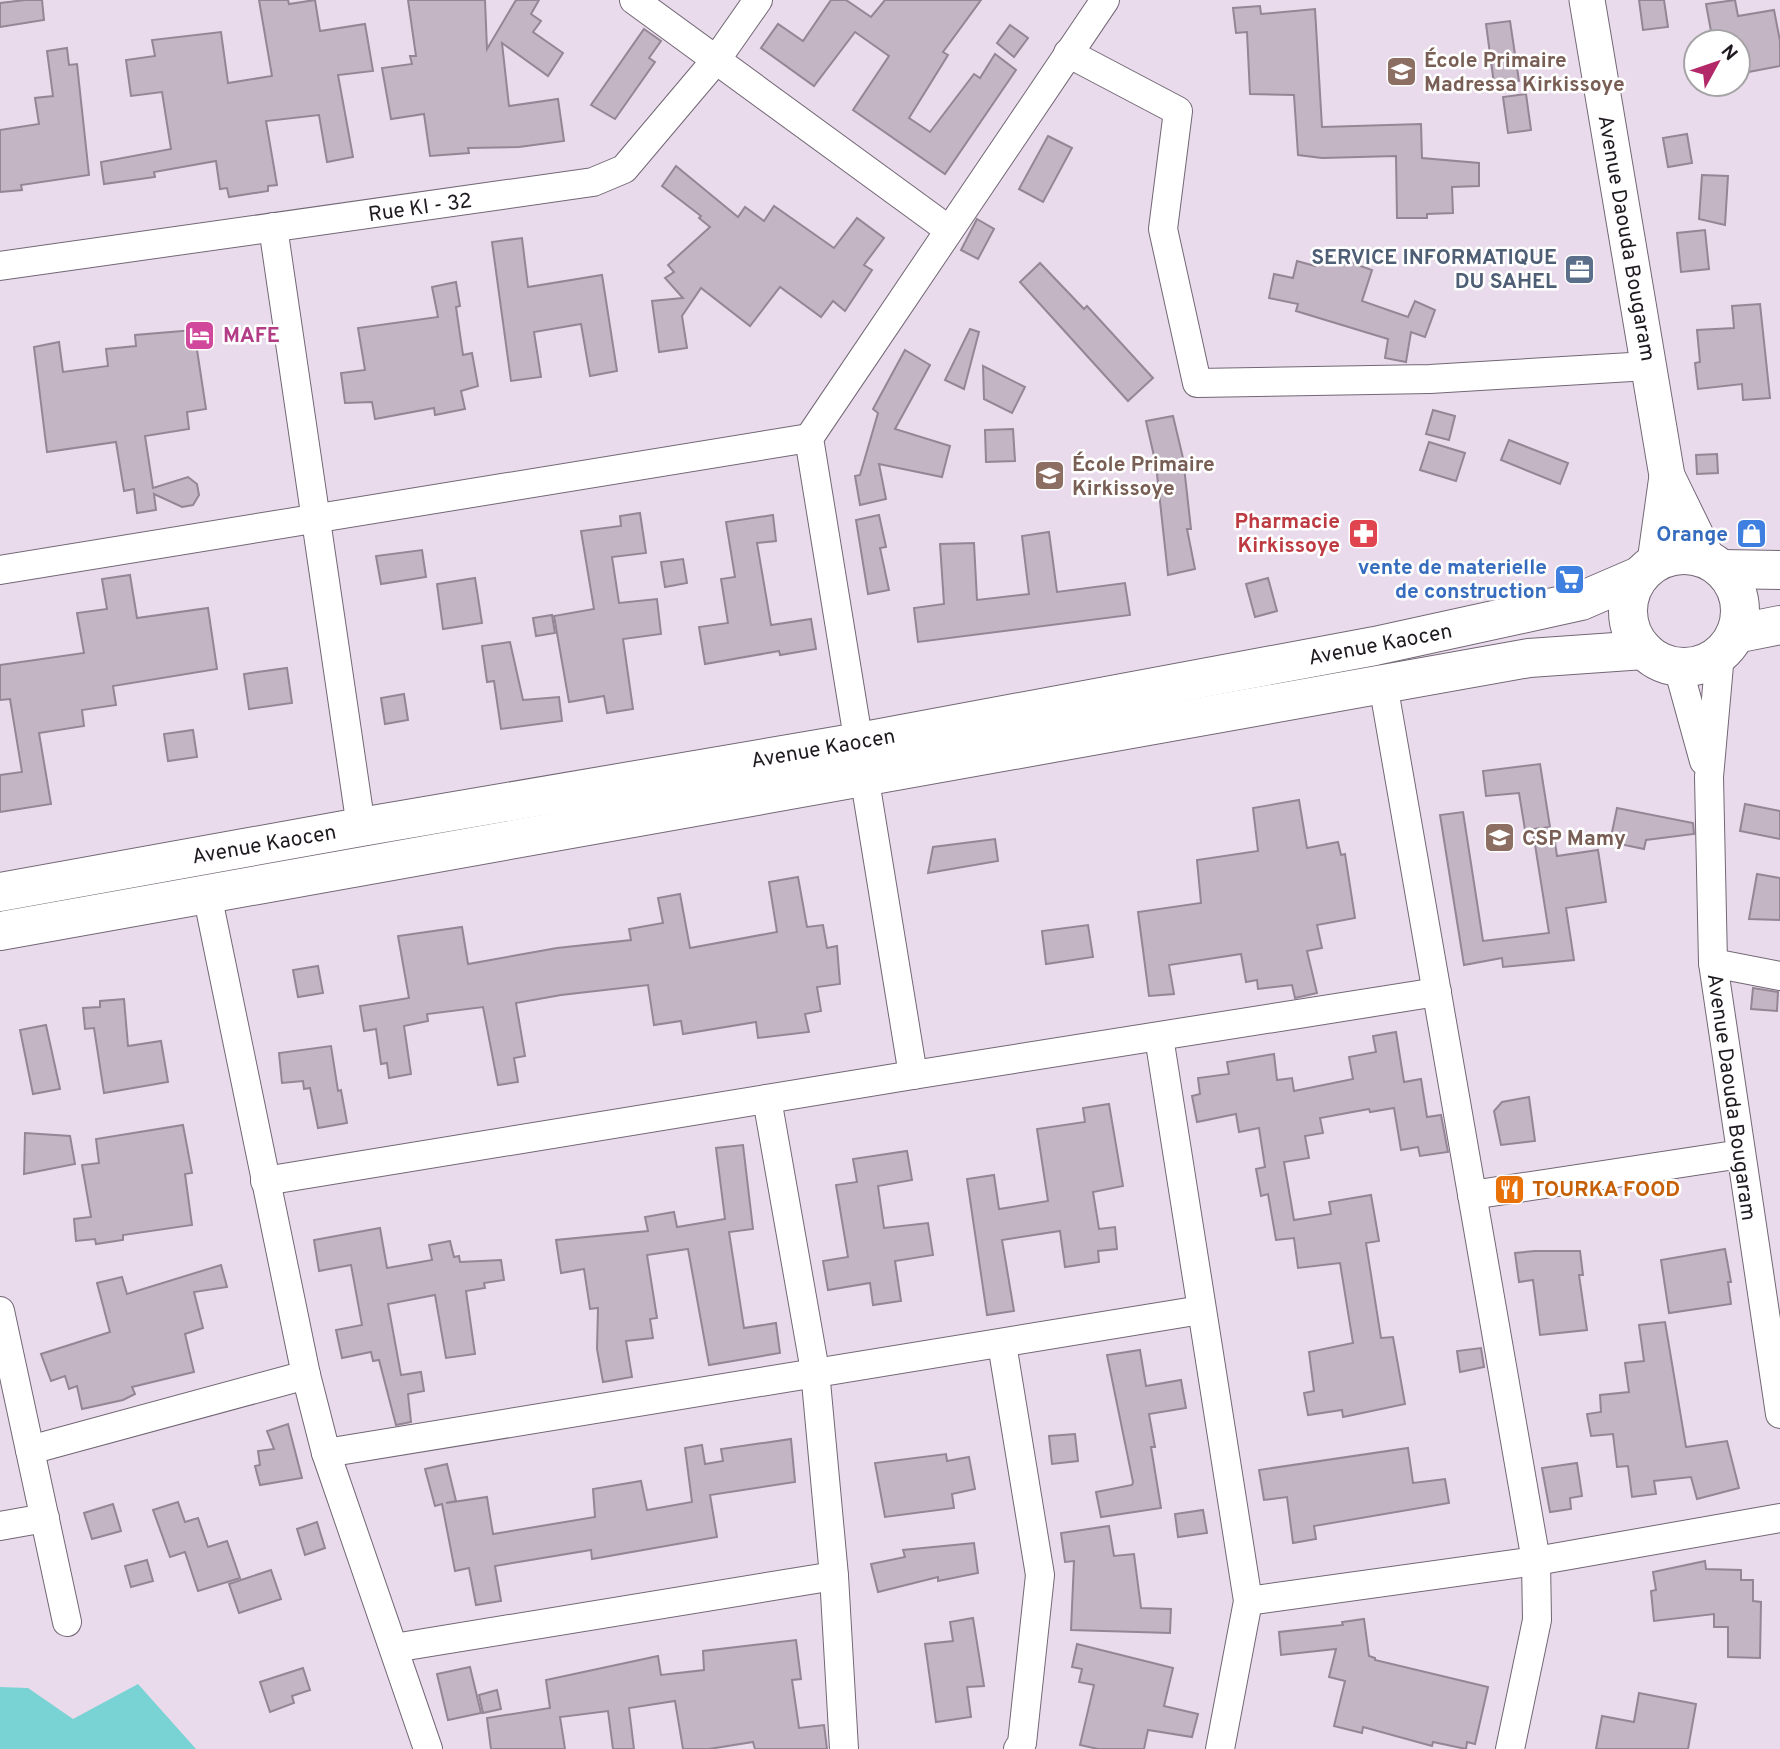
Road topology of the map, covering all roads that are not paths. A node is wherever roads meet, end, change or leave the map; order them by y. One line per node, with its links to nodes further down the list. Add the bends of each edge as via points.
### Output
1 (634, 0): 6 (street)
2 (758, 0): 6 (street, Rue KI - 32)
3 (1105, 0): 5 (street)
4 (1587, 0): 10 (street, Avenue Daouda Bougaram)
5 (1068, 53): 8 (street); 10 (street, via 1178,111 1163,229 1197,383 1430,379)
6 (716, 60): 7 (street, Rue KI - 32, via 624,169 610,177); 8 (street)
7 (273, 227): 9 (street, Rue KI - 32); 13 (street)
8 (949, 230): 11 (street)
9 (0, 267)
10 (1648, 366): 12 (street, Avenue Daouda Bougaram)
11 (809, 438): 13 (street); 23 (street)
12 (1667, 476): 14 (street, Avenue Daouda Bougaram); 15 (street, Avenue Daouda Bougaram)
13 (314, 520): 16 (street); 25 (street)
14 (1715, 564): 15 (highway, via 1681,555); 17 (highway); 19 (highway, via 1733,583 1739,599 1740,617)
15 (1647, 569): 20 (highway, via 1630,594 1628,614 1632,634); 23 (highway, Avenue Kaocen, via 1581,601)
16 (0, 570)
17 (1780, 570)
18 (1780, 625): 19 (highway)
19 (1727, 644): 21 (highway, via 1695,666); 24 (street, Avenue Daouda Bougaram)
20 (1644, 650): 21 (highway, via 1660,662); 22 (highway, Avenue Kaocen, via 1529,657)
21 (1678, 667): 24 (street, Avenue Daouda Bougaram)
22 (1383, 684): 23 (highway, Avenue Kaocen); 31 (street)
23 (861, 761): 25 (highway, Avenue Kaocen); 27 (highway, Avenue Kaocen); 33 (street)
24 (1709, 777): 29 (street, Avenue Daouda Bougaram)
25 (361, 827): 26 (highway, Avenue Kaocen)
26 (0, 892)
27 (207, 894): 28 (highway, Avenue Kaocen); 36 (street)
28 (0, 931)
29 (1713, 963): 30 (street); 35 (street, Avenue Daouda Bougaram)
30 (1780, 976)
31 (1437, 992): 32 (street); 37 (street)
32 (1159, 1037): 33 (street); 38 (street)
33 (913, 1075): 34 (street)
34 (767, 1099): 36 (street); 42 (street)
35 (1741, 1154): 37 (street); 40 (street, Avenue Daouda Bougaram)
36 (265, 1181): 43 (street)
37 (1472, 1195): 50 (street)
38 (1201, 1310): 41 (street); 52 (street)
39 (0, 1311): 45 (street)
40 (1773, 1330): 44 (street, Avenue Daouda Bougaram)
41 (1002, 1344): 42 (street); 57 (street, via 1040,1575)
42 (815, 1371): 46 (street); 51 (street)
43 (306, 1375): 45 (street); 46 (street)
44 (1780, 1414)
45 (30, 1450): 47 (street)
46 (326, 1453): 54 (street)
47 (45, 1518): 49 (street); 53 (street)
48 (1780, 1518): 50 (street)
49 (0, 1525)
50 (1536, 1561): 52 (street); 59 (street, via 1537,1620)
51 (834, 1576): 54 (street); 56 (street)
52 (1248, 1601): 58 (street)
53 (67, 1622)
54 (394, 1648): 55 (street)
55 (428, 1749)
56 (844, 1749)
57 (1018, 1749)
58 (1220, 1749)
59 (1510, 1749)

